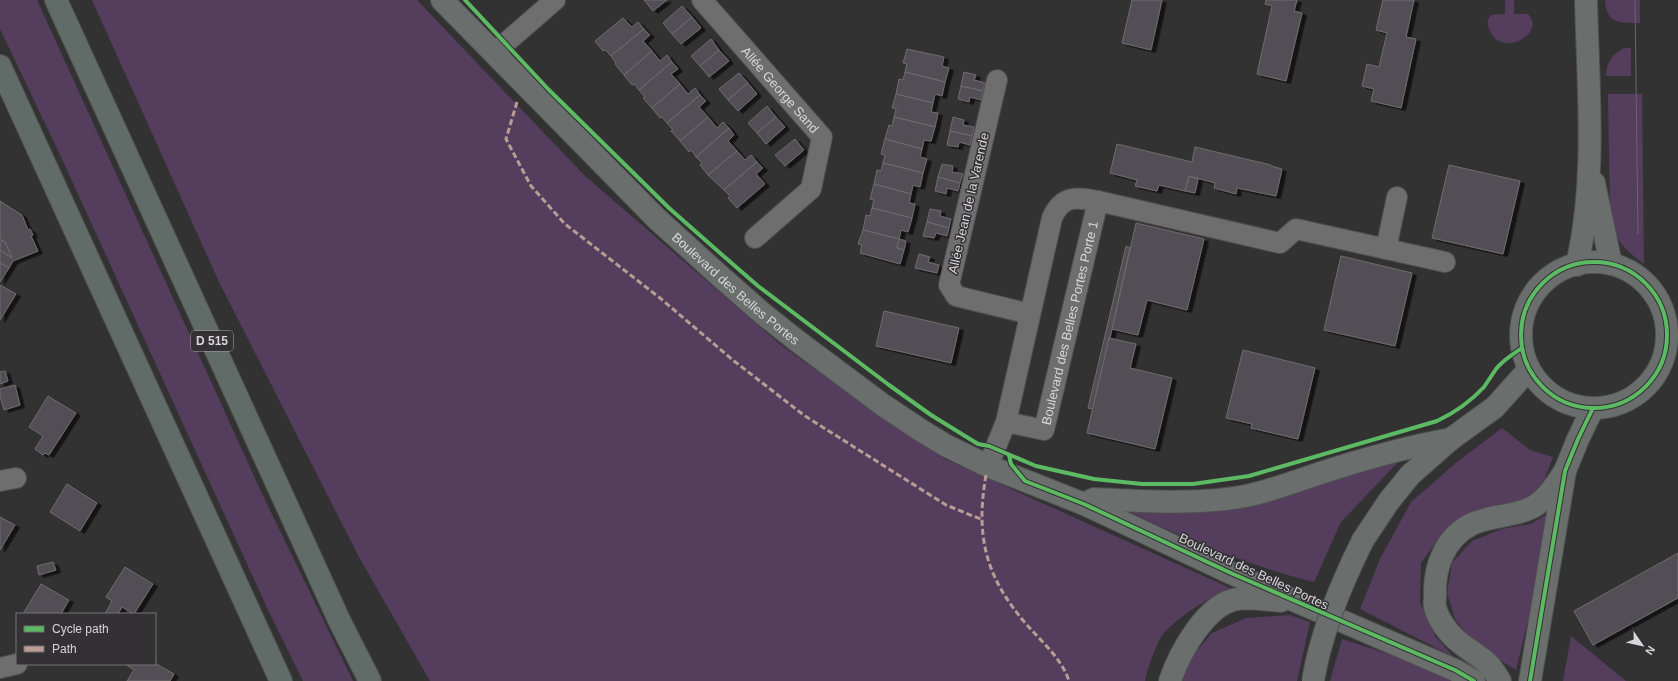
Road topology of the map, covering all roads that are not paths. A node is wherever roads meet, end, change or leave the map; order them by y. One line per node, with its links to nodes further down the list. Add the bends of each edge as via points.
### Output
1 (56, 0): 30 (highway, D 515, via 340,622)
2 (442, 0): 6 (main road, Boulevard des Belles Portes)
3 (555, 0): 6 (street)
4 (702, 0): 12 (street, Allée George Sand, via 822,136 811,189)
5 (1586, 0): 9 (main road)
6 (494, 53): 22 (main road, Boulevard des Belles Portes, via 657,219 762,313 915,427)
7 (0, 66): 29 (highway)
8 (997, 80): 17 (street, Allée Jean de la Varende, via 949,285 956,296)
9 (1590, 166): 15 (main road); 16 (main road)
10 (1397, 197): 13 (street)
11 (1098, 201): 13 (street, Boulevard des Belles Portes Porte 1, via 1280,243 1296,229); 17 (street, Boulevard des Belles Portes Porte 1, via 1069,199 1056,208); 20 (street, Boulevard des Belles Portes Porte 1, via 1044,430)
12 (755, 238)
13 (1386, 249): 14 (street, Boulevard des Belles Portes Porte 1)
14 (1445, 262)
15 (1611, 264): 16 (main road); 19 (main road, via 1629,271 1645,283 1657,298 1664,316 1667,339 1661,362 1649,382 1631,397 1613,405)
16 (1577, 265): 18 (main road, via 1549,278 1529,302 1521,332 1522,348)
17 (1030, 314): 20 (street, Boulevard des Belles Portes Porte 1)
18 (1529, 369): 19 (main road, via 1549,393 1562,401); 21 (main road, via 1495,407)
19 (1594, 408): 23 (main road)
20 (1006, 422): 22 (street, Boulevard des Belles Portes Porte 1)
21 (1451, 439): 24 (main road, via 1335,468 1246,496 1172,501 1094,499); 32 (main road, bridge, via 1410,475 1363,540 1348,569 1334,606)
22 (988, 466): 24 (main road, Boulevard des Belles Portes)
23 (1565, 471): 28 (main road); 34 (main road, via 1543,500 1533,506 1520,513 1484,520 1458,532 1448,543 1437,569 1435,607 1447,631 1457,642 1489,665)
24 (1084, 504): 25 (main road, Boulevard des Belles Portes)
25 (1296, 602): 31 (main road, via 1238,599 1219,605 1185,647); 33 (main road, Boulevard des Belles Portes, via 1448,667)
26 (16, 664): 27 (street)
27 (0, 668)
28 (1532, 671)
29 (281, 681)
30 (370, 681)
31 (1170, 681)
32 (1313, 681)
33 (1474, 681)
34 (1500, 681)

